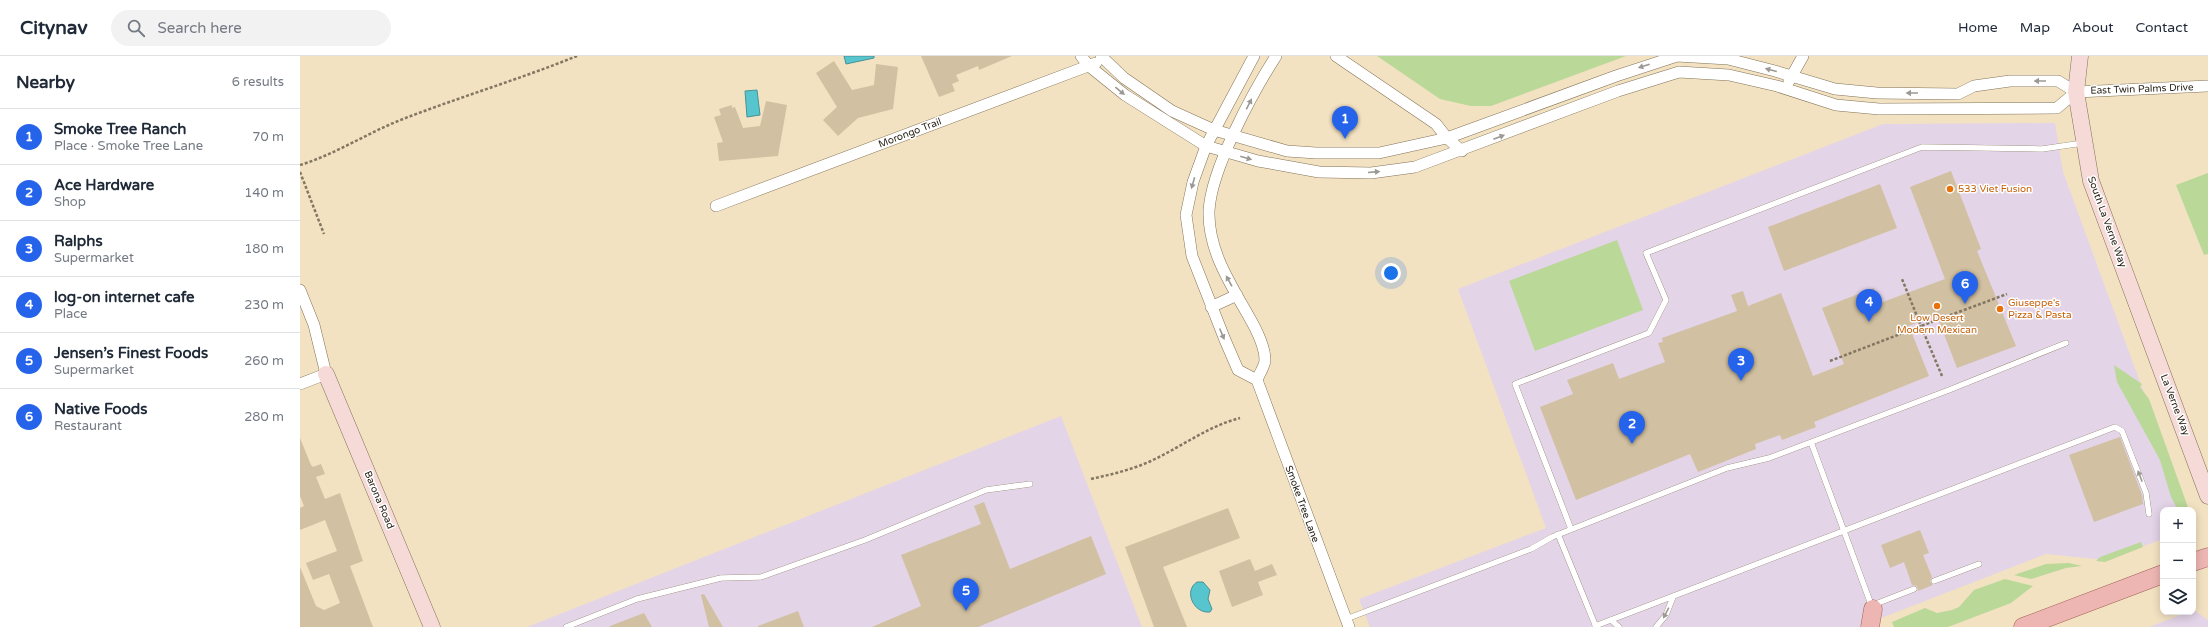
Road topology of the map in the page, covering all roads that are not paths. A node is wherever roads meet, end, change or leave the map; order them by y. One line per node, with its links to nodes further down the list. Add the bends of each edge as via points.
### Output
1 (1081, 56): 9 (street)
2 (1254, 56): 17 (street)
3 (1276, 56): 18 (street, one-way to 3, via 1264,74)
4 (1336, 56): 19 (street, via 1436,124)
5 (1677, 56): 10 (street); 11 (street, one-way to 5, via 1728,59); 19 (street, one-way to 19)
6 (1803, 56): 11 (street)
7 (2080, 56): 14 (street, South La Verne Way)
8 (1102, 58): 9 (street, Morongo Trail); 17 (street, via 1124,78 1172,111)
9 (1090, 66): 21 (street, one-way to 21, via 1125,95); 24 (street, Morongo Trail)
10 (1679, 72): 13 (street, via 1729,75); 22 (street, one-way to 10, via 1618,91)
11 (1792, 76): 13 (street); 15 (street, one-way to 11, via 1877,93 1835,89)
12 (2208, 86): 14 (street, East Twin Palms Drive)
13 (1786, 89): 16 (street, via 1836,105 1879,109)
14 (2076, 92): 15 (street, one-way to 15, via 2058,81 2010,81 1974,86); 16 (street, via 2057,108); 20 (street, South La Verne Way)
15 (1958, 94): 16 (street)
16 (1959, 109)
17 (1214, 130): 18 (street); 21 (street)
18 (1233, 137): 19 (street, via 1287,151 1350,154 1379,153); 23 (street)
19 (1447, 138): 22 (street)
20 (2083, 143): 28 (street, South La Verne Way, via 2092,181); 37 (lane, via 2042,149 1922,147 1646,253 1666,300 1649,333 1515,384)
21 (1206, 146): 23 (street); 27 (street, one-way to 27, via 1193,182 1186,215 1192,256)
22 (1462, 151): 23 (street, one-way to 22, via 1258,161 1319,172 1371,173 1415,167)
23 (1226, 152): 26 (street, one-way to 23, via 1215,252 1209,210)
24 (716, 206)
25 (300, 290): 30 (street, via 314,325)
26 (1237, 295): 27 (street); 31 (street, via 1257,332 1265,361)
27 (1211, 307): 31 (street, one-way to 31, via 1238,370)
28 (2141, 315): 35 (street, La Verne Way)
29 (2066, 343): 33 (lane)
30 (326, 374): 32 (street); 51 (street, Barona Road)
31 (1257, 380): 49 (street, Smoke Tree Lane)
32 (300, 384)
33 (1811, 442): 37 (lane, via 1769,458 1726,468); 38 (lane)
34 (1030, 484): 52 (lane, via 986,490 864,540 761,577 721,578 637,599)
35 (2208, 496)
36 (2149, 514): 38 (lane, one-way to 38, via 2146,494 2122,431 2114,427)
37 (1571, 529): 39 (lane)
38 (1844, 532): 46 (lane); 47 (lane)
39 (1558, 534): 49 (lane, via 1531,549); 50 (lane)
40 (2208, 557): 41 (main road)
41 (2196, 561)
42 (1979, 564): 44 (lane)
43 (2160, 575): 56 (main road)
44 (1934, 581)
45 (1914, 589): 47 (lane)
46 (1673, 597): 48 (lane); 54 (lane, one-way to 54, via 1666,615)
47 (1872, 607): 55 (main road)
48 (1611, 620): 50 (lane); 53 (lane)
49 (1348, 623)
50 (1596, 626)
51 (432, 627)
52 (566, 627)
53 (1619, 627)
54 (1656, 627)
55 (1870, 627)
56 (2023, 627)

